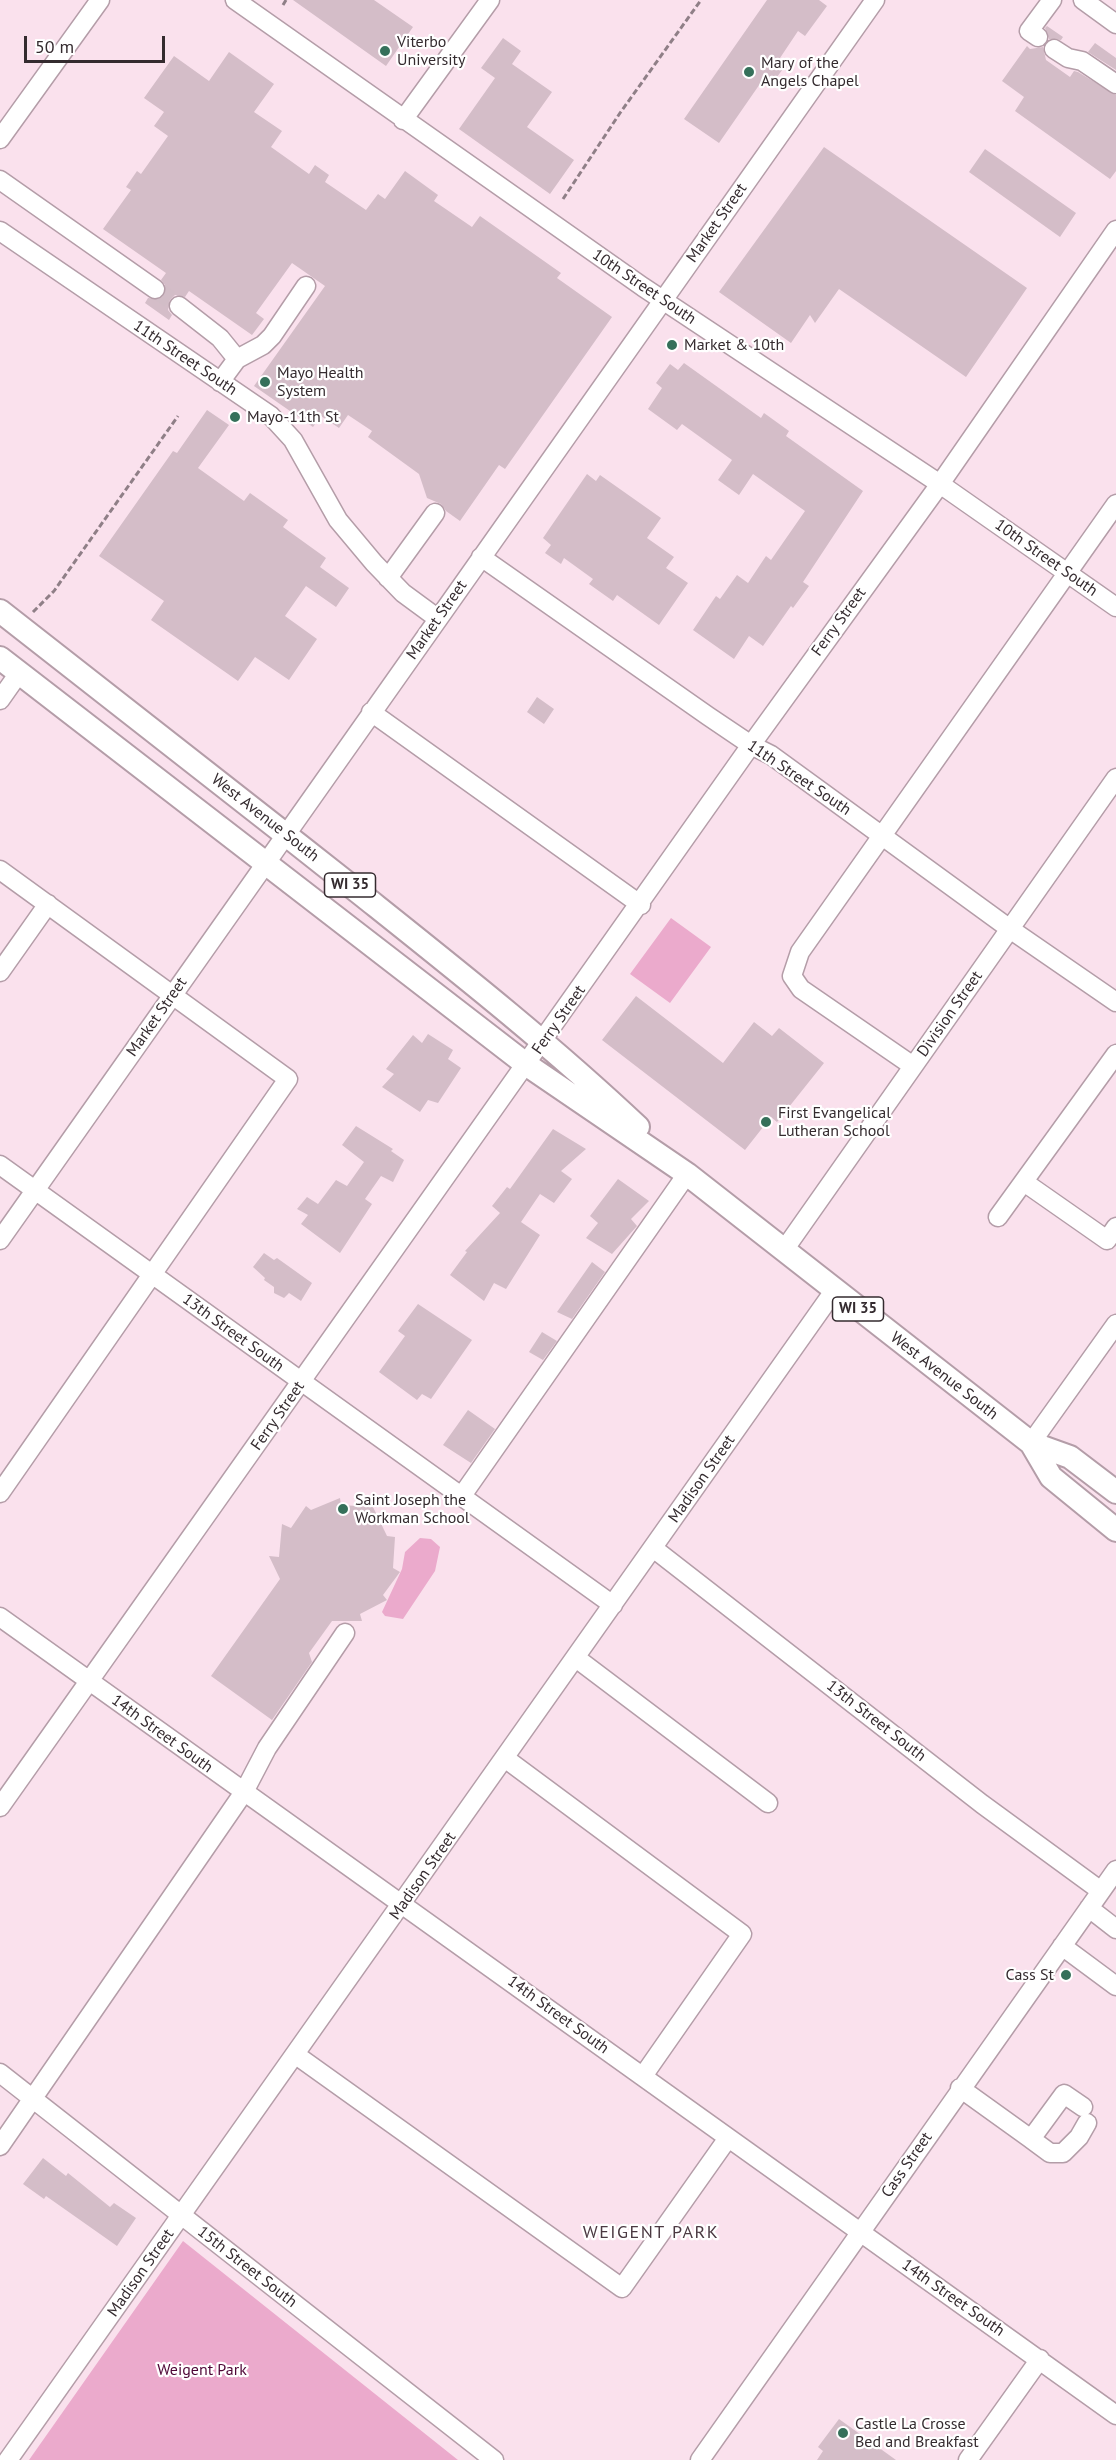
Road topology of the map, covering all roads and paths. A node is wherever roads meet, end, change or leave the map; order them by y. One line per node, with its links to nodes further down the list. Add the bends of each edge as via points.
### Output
1 (100, 0): 15 (street)
2 (235, 0): 14 (street, 10th Street South)
3 (286, 0): 9 (path)
4 (490, 0): 14 (street)
5 (701, 0): 17 (path)
6 (875, 0): 22 (street, Market Street)
7 (1052, 0): 11 (street, via 1029,31)
8 (1083, 0): 10 (street)
9 (283, 5)
10 (1116, 24)
11 (1038, 38)
12 (1054, 49): 13 (street, via 1082,61)
13 (1116, 84)
14 (404, 120): 22 (street, 10th Street South)
15 (0, 139)
16 (0, 180): 21 (street)
17 (563, 199)
18 (1116, 230): 27 (street, Ferry Street)
19 (0, 231): 25 (street, 11th Street South)
20 (306, 286): 24 (street, via 272,336)
21 (155, 289)
22 (663, 300): 27 (street, 10th Street South); 30 (street, Market Street)
23 (179, 306): 24 (street, via 220,338)
24 (237, 359): 25 (street)
25 (220, 382): 32 (street, 11th Street South, via 271,416 293,440 338,520)
26 (178, 416): 35 (path, via 54,591)
27 (939, 484): 31 (street, 10th Street South); 41 (street, Ferry Street)
28 (1116, 504): 31 (street)
29 (435, 513): 32 (street)
30 (481, 557): 36 (street, Market Street); 41 (street, 11th Street South)
31 (1068, 573): 33 (street, 10th Street South); 44 (street)
32 (388, 578): 36 (street, 11th Street South)
33 (1116, 607)
34 (0, 611): 43 (main road, West Avenue South / WI 35)
35 (26, 618)
36 (438, 618): 40 (street, Market Street)
37 (0, 657): 38 (main road, West Avenue South / WI 35)
38 (19, 673): 39 (street); 45 (main road, West Avenue South / WI 35)
39 (0, 700)
40 (371, 712): 43 (street, Market Street); 48 (street)
41 (751, 745): 44 (street, 11th Street South); 48 (street, Ferry Street)
42 (1116, 778): 49 (street, Division Street)
43 (287, 834): 45 (street, Market Street); 53 (main road, West Avenue South / WI 35)
44 (882, 836): 49 (street, 11th Street South); 56 (street, via 800,952 792,976 801,989)
45 (267, 864): 51 (street, Market Street); 55 (main road, West Avenue South / WI 35)
46 (0, 870): 47 (street)
47 (48, 904): 50 (street); 51 (street)
48 (641, 905): 53 (street, Ferry Street)
49 (1010, 929): 52 (street, 11th Street South); 56 (street, Division Street)
50 (0, 972)
51 (173, 994): 60 (street, Market Street); 65 (street, via 288,1079)
52 (1116, 1002)
53 (544, 1042): 55 (street, Ferry Street); 58 (main road, West Avenue South / WI 35)
54 (1116, 1054): 59 (street)
55 (527, 1065): 58 (main road, West Avenue South / WI 35); 68 (street, Ferry Street)
56 (913, 1066): 64 (street, Division Street)
57 (0, 1165): 60 (street, 13th Street South)
58 (687, 1174): 64 (main road, West Avenue South / WI 35); 72 (street)
59 (1024, 1182): 61 (street); 62 (street, via 1107,1240)
60 (36, 1190): 63 (street, Market Street); 65 (street, 13th Street South)
61 (998, 1217)
62 (1116, 1227)
63 (0, 1240)
64 (784, 1250): 66 (main road, West Avenue South / WI 35)
65 (153, 1275): 68 (street, 13th Street South); 71 (street)
66 (834, 1291): 69 (main road, West Avenue South / WI 35); 74 (street, Madison Street)
67 (1116, 1324): 69 (street)
68 (301, 1383): 72 (street, 13th Street South); 79 (street, Ferry Street)
69 (1031, 1443): 70 (main road, West Avenue South / WI 35, via 1070,1458); 73 (main road, West Avenue South / WI 35, via 1051,1477)
70 (1116, 1492)
71 (0, 1493)
72 (461, 1497): 75 (street, 13th Street South)
73 (1116, 1530)
74 (654, 1548): 75 (street, Madison Street); 85 (street, 13th Street South, via 982,1804)
75 (613, 1605): 78 (street, Madison Street)
76 (0, 1617): 79 (street, 14th Street South)
77 (345, 1633): 81 (street, via 267,1748)
78 (576, 1658): 80 (street, Madison Street); 82 (street)
79 (89, 1681): 81 (street, 14th Street South); 83 (street, Ferry Street)
80 (506, 1759): 86 (street, Madison Street); 93 (street, via 742,1934)
81 (244, 1792): 86 (street, 14th Street South); 95 (street)
82 (768, 1803)
83 (0, 1807)
84 (1116, 1870): 85 (street, Cass Street)
85 (1101, 1891): 87 (street, Cass Street)
86 (403, 1904): 91 (street, Madison Street); 93 (street, 14th Street South)
87 (1089, 1908): 88 (street); 89 (street, Cass Street)
88 (1116, 1929)
89 (1062, 1946): 90 (street); 94 (street, Cass Street)
90 (1116, 1986)
91 (296, 2055): 96 (street, via 622,2288); 99 (street, Madison Street)
92 (0, 2073): 95 (street, 15th Street South)
93 (643, 2076): 96 (street, 14th Street South)
94 (960, 2088): 97 (street); 100 (street, Cass Street)
95 (33, 2099): 98 (street); 99 (street, 15th Street South)
96 (728, 2138): 100 (street, 14th Street South)
97 (1031, 2139): 97 (street, via 1064,2094 1085,2115 1079,2137 1064,2153 1050,2153)
98 (0, 2146)
99 (182, 2216): 103 (street, Madison Street); 104 (street, 15th Street South)
100 (860, 2232): 101 (street, 14th Street South); 105 (street, Cass Street)
101 (1040, 2359): 102 (street, 14th Street South); 106 (street)
102 (1116, 2415)
103 (9, 2460)
104 (494, 2460)
105 (700, 2460)
106 (968, 2460)

